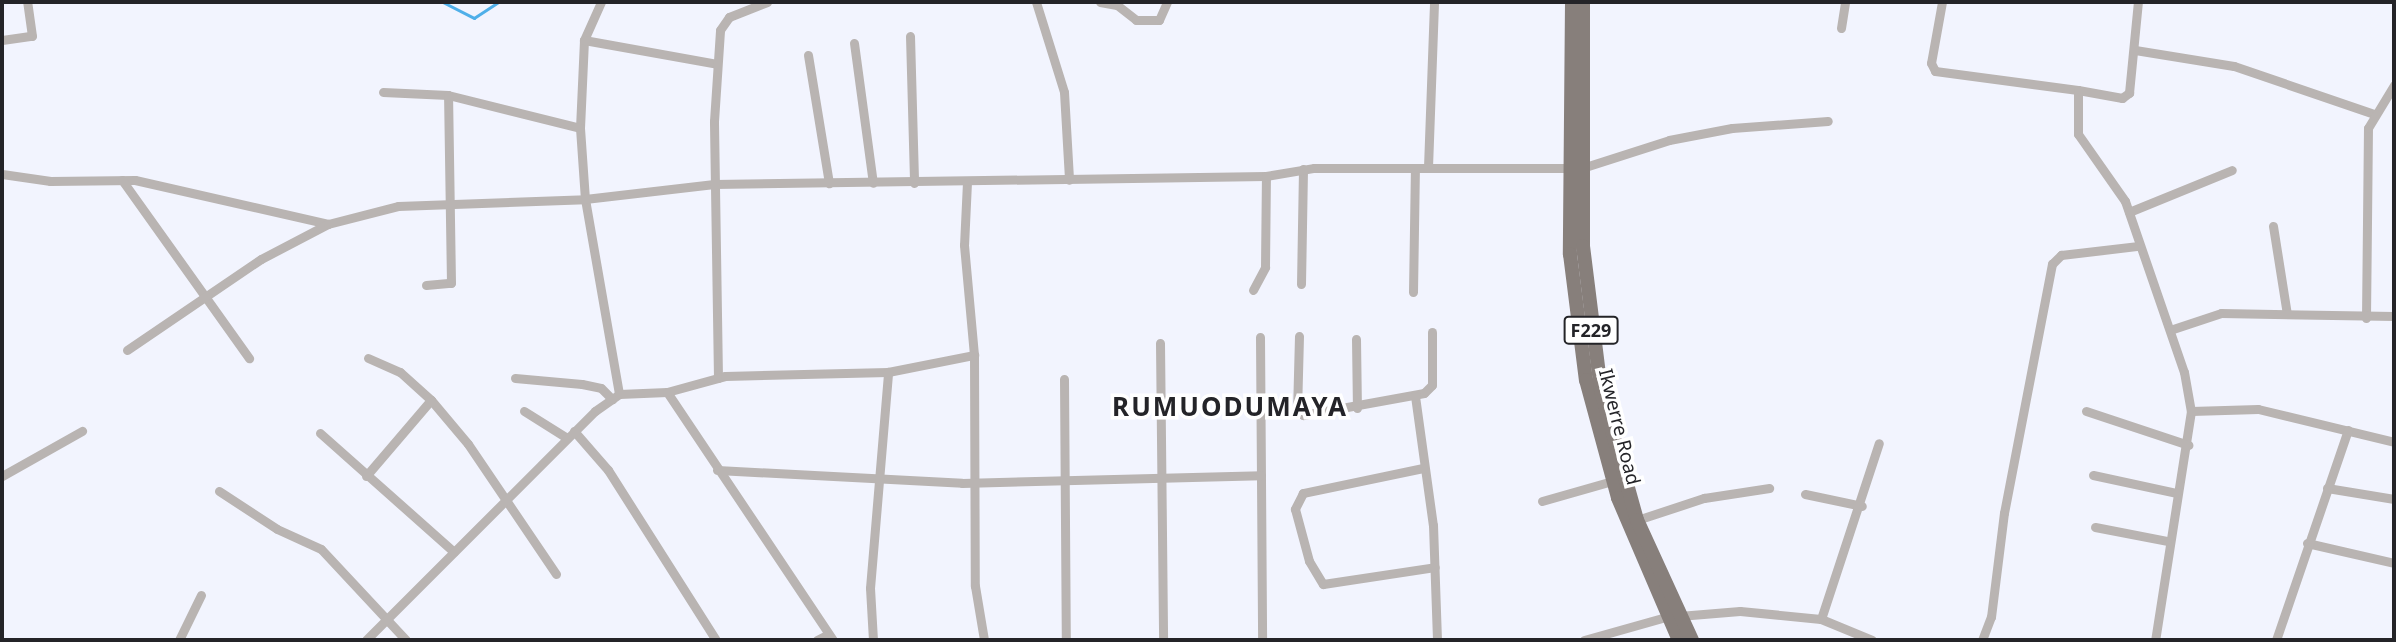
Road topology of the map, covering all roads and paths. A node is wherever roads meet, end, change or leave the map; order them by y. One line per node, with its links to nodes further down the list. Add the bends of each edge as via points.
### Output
1 (27, 2): 15 (street, via 32,36)
2 (601, 2): 16 (street)
3 (766, 2): 20 (street, via 723,21)
4 (1036, 2): 36 (street, via 1064,92)
5 (1100, 2): 6 (street, via 1117,5 1136,20 1159,20)
6 (1167, 2)
7 (1434, 2): 28 (street)
8 (1572, 2): 30 (main road, Ikwerre Road / F229)
9 (1583, 2): 30 (main road, F229)
10 (1845, 2): 13 (street)
11 (1942, 2): 22 (street, via 1931,63 1935,71)
12 (2138, 2): 18 (street)
13 (1841, 28)
14 (911, 36): 40 (street)
15 (2, 40)
16 (584, 40): 20 (street); 27 (street)
17 (854, 43): 39 (street)
18 (2135, 50): 22 (street, via 2125,97); 25 (street, via 2234,66)
19 (808, 55): 38 (street)
20 (717, 64): 41 (street)
21 (2394, 85): 25 (street)
22 (2078, 90): 44 (street, via 2078,134 2118,186)
23 (383, 92): 24 (street)
24 (448, 95): 27 (street); 43 (street)
25 (2374, 114): 55 (street, via 2367,137)
26 (1828, 121): 30 (street, via 1732,128 1669,140)
27 (580, 128): 42 (street)
28 (1427, 167): 29 (street); 30 (street)
29 (1415, 168): 31 (street); 51 (street)
30 (1576, 168): 94 (main road, Ikwerre Road / F229, via 1573,298 1586,380); 105 (main road, F229, via 1591,330 1611,432)
31 (1303, 169): 34 (street); 48 (street)
32 (2232, 170): 44 (street)
33 (2, 174): 35 (street, via 50,181)
34 (1266, 176): 36 (street); 50 (street, via 1265,267)
35 (122, 180): 45 (street); 52 (street)
36 (1069, 180): 37 (street)
37 (967, 182): 40 (street); 63 (street, via 965,286)
38 (829, 183): 39 (street); 41 (street)
39 (873, 183): 40 (street)
40 (914, 183)
41 (715, 184): 42 (street); 67 (street)
42 (586, 200): 43 (street); 71 (street)
43 (449, 203): 45 (street, via 398,206); 49 (street, via 451,283)
44 (2129, 212): 47 (street)
45 (328, 223): 52 (street)
46 (2273, 226): 53 (street)
47 (2138, 246): 56 (street); 133 (street, via 2061,255 2052,264 2007,499 1991,617)
48 (1301, 284)
49 (426, 285)
50 (1253, 290)
51 (1413, 292)
52 (205, 295): 62 (street); 64 (street)
53 (2287, 314): 55 (street); 56 (street, via 2221,313)
54 (2394, 316): 55 (street)
55 (2366, 318)
56 (2170, 330): 77 (street)
57 (1432, 332): 72 (street, via 1432,386)
58 (1299, 336): 74 (street, via 1299,414)
59 (1260, 337): 87 (street)
60 (1356, 339): 74 (street)
61 (1160, 343): 91 (street)
62 (127, 350)
63 (974, 355): 66 (street); 95 (street)
64 (250, 358)
65 (368, 358): 73 (street, via 400,372)
66 (888, 372): 67 (street); 92 (street)
67 (718, 378): 70 (street)
68 (515, 379): 71 (street, via 582,384)
69 (1064, 379): 93 (street)
70 (667, 392): 71 (street); 86 (street)
71 (615, 396): 81 (street)
72 (1415, 396): 74 (street); 85 (street)
73 (431, 400): 90 (street); 101 (street)
74 (1357, 408)
75 (524, 411): 81 (street)
76 (2086, 411): 84 (street)
77 (2192, 411): 78 (street, via 2258,409); 84 (street)
78 (2348, 430): 82 (street); 97 (street)
79 (82, 431): 89 (street)
80 (320, 433): 90 (street)
81 (571, 435): 101 (street); 121 (street, via 608,470)
82 (2394, 442)
83 (1879, 443): 104 (street)
84 (2188, 444): 99 (street)
85 (1423, 468): 111 (street); 111 (street, via 1303,493 1295,509 1309,561 1323,584)
86 (717, 470): 92 (street); 117 (street)
87 (1261, 475): 91 (street); 127 (street)
88 (2093, 475): 99 (street)
89 (2, 476)
90 (366, 476): 109 (street)
91 (1162, 479): 93 (street); 126 (street)
92 (877, 481): 95 (street); 123 (street)
93 (1063, 481): 95 (street); 125 (street)
94 (1612, 481): 103 (street); 114 (main road, Ikwerre Road / F229)
95 (974, 483): 124 (street, via 975,586)
96 (1769, 488): 105 (street, via 1704,498)
97 (2327, 488): 102 (street); 108 (street)
98 (219, 491): 116 (street, via 277,529 321,549)
99 (2177, 493): 107 (street)
100 (1805, 494): 104 (street)
101 (508, 499): 109 (street); 112 (street)
102 (2394, 499)
103 (1542, 501)
104 (1862, 506): 115 (street)
105 (1637, 520): 114 (main road, F229)
106 (2095, 527): 107 (street)
107 (2167, 541): 134 (street)
108 (2307, 543): 110 (street); 135 (street)
109 (454, 552): 116 (street)
110 (2394, 563)
111 (1435, 568): 128 (street)
112 (556, 574)
113 (201, 595): 118 (street)
114 (1672, 617): 115 (street, via 1740,611); 129 (street); 130 (main road, Ikwerre Road / F229); 131 (main road, F229)
115 (1821, 619): 132 (street)
116 (388, 620): 119 (street); 120 (street)
117 (830, 637): 122 (street)
118 (179, 640)
119 (366, 640)
120 (406, 640)
121 (716, 640)
122 (817, 640)
123 (873, 640)
124 (984, 640)
125 (1066, 640)
126 (1163, 640)
127 (1262, 640)
128 (1437, 640)
129 (1584, 640)
130 (1679, 640)
131 (1692, 640)
132 (1872, 640)
133 (1982, 640)
134 (2155, 640)
135 (2276, 640)

